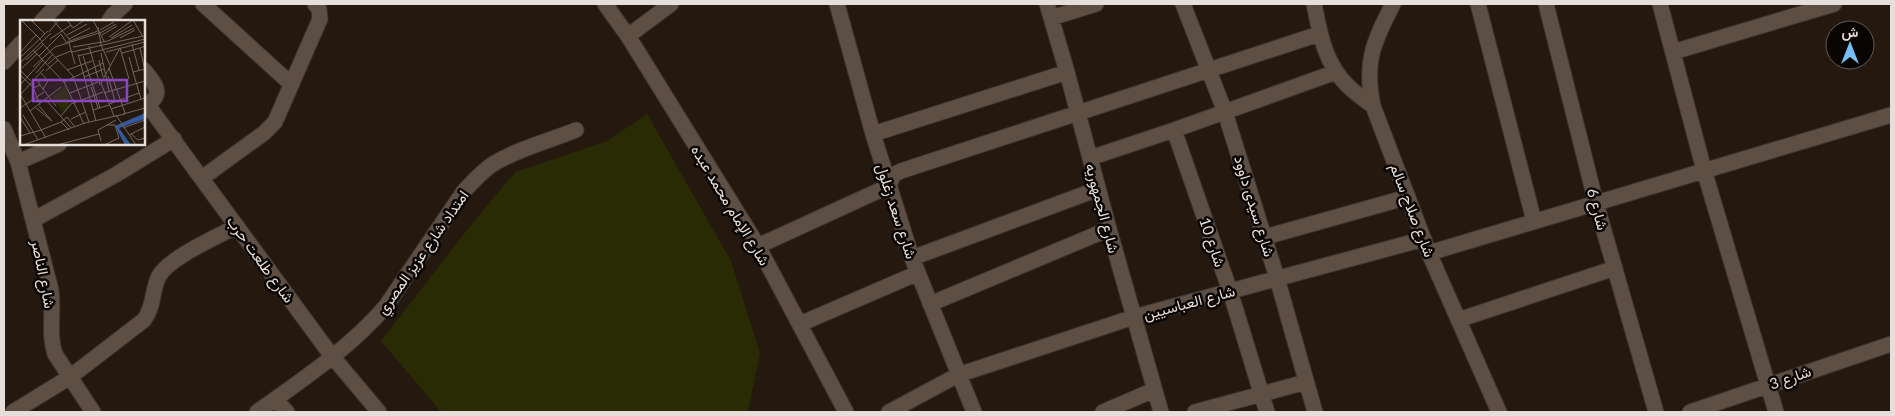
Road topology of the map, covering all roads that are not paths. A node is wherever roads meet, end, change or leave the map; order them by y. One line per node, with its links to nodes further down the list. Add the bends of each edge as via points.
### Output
1 (58, 4): 17 (street)
2 (125, 4): 18 (street)
3 (203, 4): 28 (street)
4 (315, 4): 28 (street, via 320,18)
5 (605, 4): 20 (street, شارع الإمام محمد عبده)
6 (671, 4): 20 (street)
7 (837, 4): 37 (street, شارع سعد زغلول)
8 (1096, 4): 16 (street)
9 (1183, 4): 24 (street, شارع سيدى داوود)
10 (1314, 4): 19 (street)
11 (1392, 4): 30 (street, شارع صلاح سالم, via 1374,42 1369,63)
12 (1478, 4): 49 (street)
13 (1546, 4): 47 (street, شارع 6)
14 (1660, 4): 22 (street)
15 (1834, 4): 22 (street)
16 (1049, 11): 26 (street, شارع الجمهوريه)
17 (43, 20)
18 (110, 20)
19 (1320, 34): 24 (street); 27 (street)
20 (628, 36): 54 (street, شارع الإمام محمد عبده)
21 (20, 44): 23 (street)
22 (1672, 52): 42 (street)
23 (4, 62)
24 (1209, 69): 31 (street); 32 (street, شارع سيدى داوود)
25 (145, 71): 29 (street, via 156,87 156,97)
26 (1067, 72): 31 (street, شارع الجمهوريه); 37 (street)
27 (1336, 72): 30 (street); 32 (street)
28 (291, 84): 43 (street, via 275,122)
29 (146, 105): 38 (street, شارع طلعت حرب)
30 (1373, 106): 46 (street, شارع صلاح سالم)
31 (1078, 112): 40 (street, شارع الجمهوريه); 44 (street, via 901,171 893,175)
32 (1225, 112): 36 (street); 52 (street, شارع سيدى داوود)
33 (1891, 115): 42 (street)
34 (4, 129): 41 (street, شارع الناصر)
35 (576, 130): 66 (street, امتداد شارع عزيز المصري, via 493,164 477,177 464,191 386,306 356,337)
36 (1174, 130): 40 (street); 60 (street, شارع 10)
37 (873, 134): 44 (street, شارع سعد زغلول)
38 (174, 139): 43 (street, شارع طلعت حرب); 48 (street)
39 (57, 145): 41 (street)
40 (1090, 158): 45 (street, شارع الجمهوريه)
41 (18, 162): 48 (street, شارع الناصر)
42 (1704, 170): 47 (street); 70 (street)
43 (202, 178): 50 (street, شارع طلعت حرب)
44 (889, 186): 54 (street); 56 (street, شارع سعد زغلول)
45 (1098, 190): 51 (street, شارع الجمهوريه); 56 (street)
46 (1408, 197): 52 (street); 53 (street, شارع صلاح سالم)
47 (1596, 202): 49 (street); 57 (street, شارع 6)
48 (33, 220): 68 (street, شارع الناصر, via 52,300 52,343 55,354)
49 (1534, 221): 55 (street)
50 (237, 226): 66 (street, شارع طلعت حرب); 68 (street, via 169,263 159,276 151,311 144,320)
51 (1109, 229): 61 (street); 62 (street, شارع الجمهوريه)
52 (1265, 237): 59 (street, شارع سيدى داوود)
53 (1424, 239): 55 (street, شارع صلاح سالم); 59 (street, شارع العباسيين)
54 (758, 246): 64 (street, شارع الإمام محمد عبده)
55 (1429, 253): 63 (street, شارع صلاح سالم)
56 (912, 258): 58 (street, شارع سعد زغلول)
57 (1614, 268): 63 (street); 88 (street, شارع 6)
58 (918, 273): 61 (street, شارع سعد زغلول); 64 (street)
59 (1277, 278): 60 (street, شارع العباسيين); 69 (street, شارع سيدى داوود)
60 (1230, 291): 62 (street, شارع العباسيين); 72 (street, شارع 10)
61 (930, 304): 67 (street, شارع سعد زغلول)
62 (1134, 317): 67 (street, شارع العباسيين); 71 (street, شارع الجمهوريه)
63 (1458, 320): 87 (street, شارع صلاح سالم)
64 (800, 324): 79 (street, شارع الإمام محمد عبده)
65 (1891, 344): 70 (street, شارع 3)
66 (332, 355): 73 (street, امتداد شارع عزيز المصري); 78 (street, شارع طلعت حرب)
67 (958, 375): 80 (street, شارع العباسيين); 81 (street, شارع سعد زغلول)
68 (70, 376): 74 (street); 75 (street, شارع الناصر)
69 (1306, 382): 72 (street); 86 (street, شارع سيدى داوود)
70 (1768, 385): 89 (street, شارع 3); 90 (street)
71 (1154, 390): 82 (street); 83 (street, شارع الجمهوريه)
72 (1261, 395): 84 (street); 85 (street, شارع 10)
73 (275, 399): 76 (street, امتداد شارع عزيز المصري); 77 (street)
74 (13, 412)
75 (93, 412)
76 (257, 412)
77 (287, 412)
78 (378, 412)
79 (846, 412)
80 (889, 412)
81 (974, 412)
82 (1102, 412)
83 (1161, 412)
84 (1195, 412)
85 (1266, 412)
86 (1315, 412)
87 (1499, 412)
88 (1656, 412)
89 (1690, 412)
90 (1776, 412)

